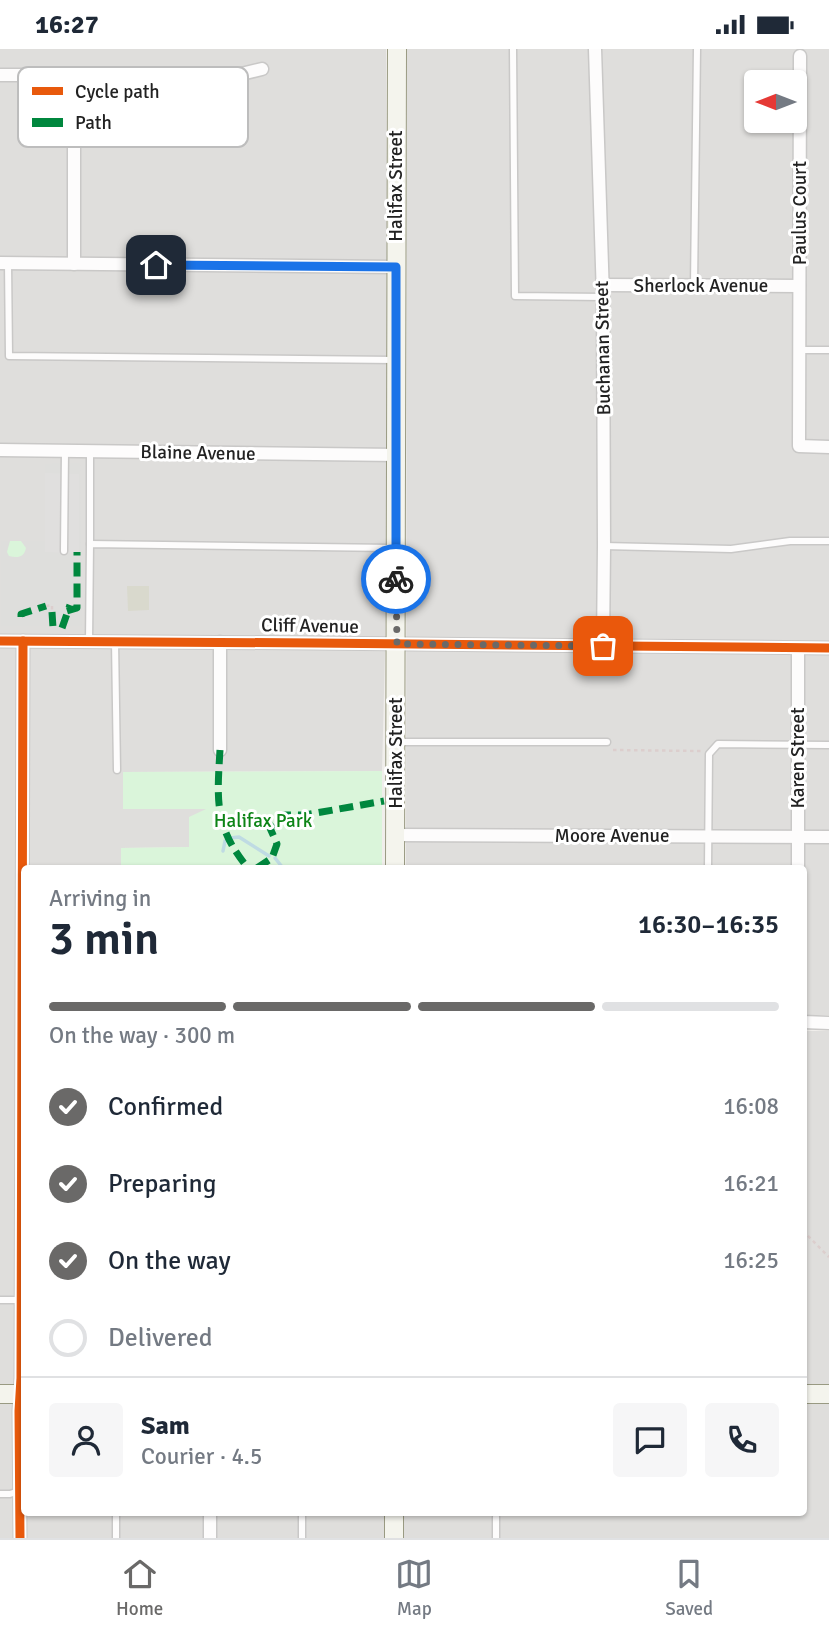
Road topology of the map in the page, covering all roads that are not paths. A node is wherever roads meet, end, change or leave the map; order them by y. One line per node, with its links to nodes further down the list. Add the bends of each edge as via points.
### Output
1 (397, 49): 13 (street, Halifax Street)
2 (513, 49): 16 (lane, via 515,296)
3 (595, 49): 16 (street, Buchanan Street)
4 (697, 49): 14 (lane)
5 (800, 56): 15 (street, Paulus Court)
6 (262, 69): 7 (street)
7 (248, 72)
8 (0, 75): 9 (street)
9 (18, 75)
10 (74, 147): 12 (street)
11 (4, 263): 12 (street); 19 (lane, via 9,356)
12 (74, 264): 13 (street)
13 (396, 267): 19 (street, Halifax Street)
14 (694, 285): 15 (street, Sherlock Avenue); 16 (street, Sherlock Avenue)
15 (799, 286): 17 (street, Paulus Court)
16 (603, 291): 27 (street, Buchanan Street)
17 (799, 350): 18 (lane); 20 (street, Paulus Court, via 799,446)
18 (829, 350)
19 (396, 360): 24 (street, Halifax Street)
20 (829, 447)
21 (0, 450): 22 (street, Blaine Avenue)
22 (65, 451): 23 (street, Blaine Avenue); 29 (lane)
23 (90, 451): 24 (street, Blaine Avenue); 26 (lane)
24 (397, 454): 28 (street, Halifax Street)
25 (829, 541): 27 (lane, via 731,549)
26 (90, 544): 28 (lane); 32 (lane)
27 (604, 546): 36 (street, Buchanan Street)
28 (396, 548): 35 (street, Halifax Street)
29 (64, 551)
30 (0, 641): 31 (street, Cliff Avenue)
31 (23, 641): 32 (street, Cliff Avenue); 49 (street)
32 (89, 641): 33 (street, Cliff Avenue)
33 (116, 641): 34 (street, Cliff Avenue); 44 (lane)
34 (220, 642): 35 (street, Cliff Avenue); 43 (street)
35 (397, 644): 36 (street, Cliff Avenue); 39 (street, Halifax Street)
36 (603, 646): 37 (street, Cliff Avenue)
37 (798, 648): 38 (street, Cliff Avenue); 41 (street, Karen Street)
38 (829, 648)
39 (397, 742): 40 (lane); 45 (street, Halifax Street)
40 (607, 742)
41 (798, 745): 42 (lane); 46 (street, Karen Street); 47 (lane, via 718,744 709,754)
42 (829, 745)
43 (220, 750)
44 (117, 770)
45 (396, 835): 47 (street, Moore Avenue); 50 (street, Halifax Street)
46 (798, 836): 47 (street, Moore Avenue); 48 (street, Moore Avenue); 52 (street, Karen Street)
47 (708, 837): 51 (lane)
48 (829, 837)
49 (22, 865)
50 (396, 865)
51 (708, 865)
52 (798, 865)
53 (807, 1022): 54 (street)
54 (829, 1023)
55 (0, 1300): 56 (lane)
56 (21, 1300)
57 (0, 1394): 58 (street)
58 (21, 1394)
59 (807, 1394): 60 (street)
60 (829, 1394)
61 (21, 1402): 62 (street)
62 (21, 1464)
63 (21, 1490): 64 (lane)
64 (0, 1494)
65 (21, 1514): 71 (street)
66 (117, 1516): 72 (lane)
67 (210, 1516): 73 (street)
68 (302, 1516): 74 (lane)
69 (394, 1516): 75 (street)
70 (496, 1517): 76 (lane)
71 (20, 1538)
72 (116, 1538)
73 (210, 1538)
74 (302, 1538)
75 (394, 1538)
76 (496, 1538)

